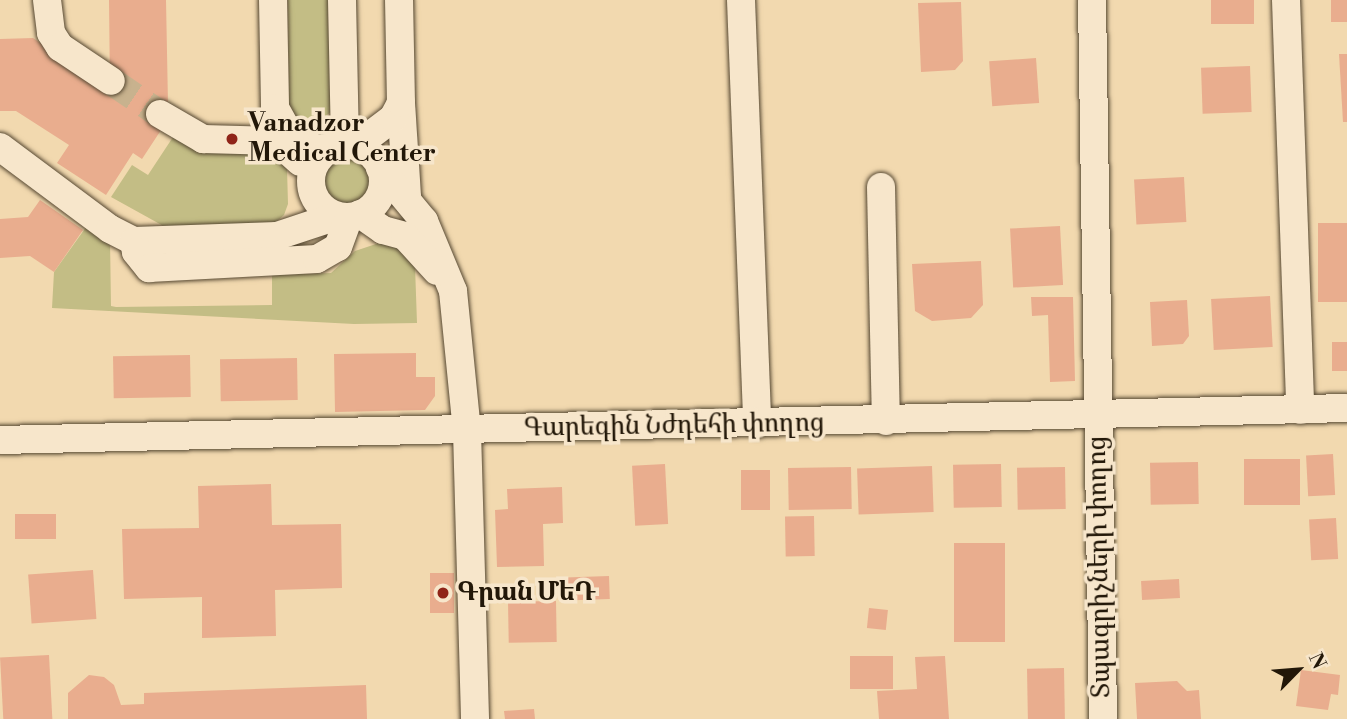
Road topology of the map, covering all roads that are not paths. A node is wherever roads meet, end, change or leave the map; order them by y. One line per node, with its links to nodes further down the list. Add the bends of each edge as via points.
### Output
1 (47, 0): 8 (street, via 51,33 60,47)
2 (273, 0): 11 (street, via 275,108 301,141 316,149)
3 (342, 0): 11 (street)
4 (399, 0): 9 (street)
5 (741, 0): 23 (street)
6 (1092, 0): 21 (street, Տպագրիչների փողոց)
7 (1286, 0): 20 (street)
8 (111, 80)
9 (401, 103): 11 (street, via 393,118); 16 (street)
10 (160, 114): 14 (street, via 203,139 277,141 303,165)
11 (345, 146): 13 (street, via 374,158); 14 (street, via 316,162)
12 (0, 147): 17 (street, via 110,229 134,240 277,236)
13 (380, 168): 16 (street); 17 (street, via 381,190)
14 (311, 183): 17 (street, via 319,204)
15 (881, 187): 22 (street)
16 (407, 197): 18 (street, via 440,253)
17 (349, 216): 18 (street, via 421,248)
18 (453, 291): 24 (street)
19 (1347, 408): 20 (street, Գարեգին Նժդեհի փողոց)
20 (1300, 410): 21 (street, Գարեգին Նժդեհի փողոց)
21 (1097, 416): 22 (street, Գարեգին Նժդեհի փողոց); 27 (street, Տպագրիչների փողոց)
22 (886, 421): 23 (street, Գարեգին Նժդեհի փողոց)
23 (757, 424): 24 (street, Գարեգին Նժդեհի փողոց)
24 (467, 431): 25 (street, Գարեգին Նժդեհի փողոց); 26 (street)
25 (0, 440)
26 (475, 719)
27 (1103, 719)

